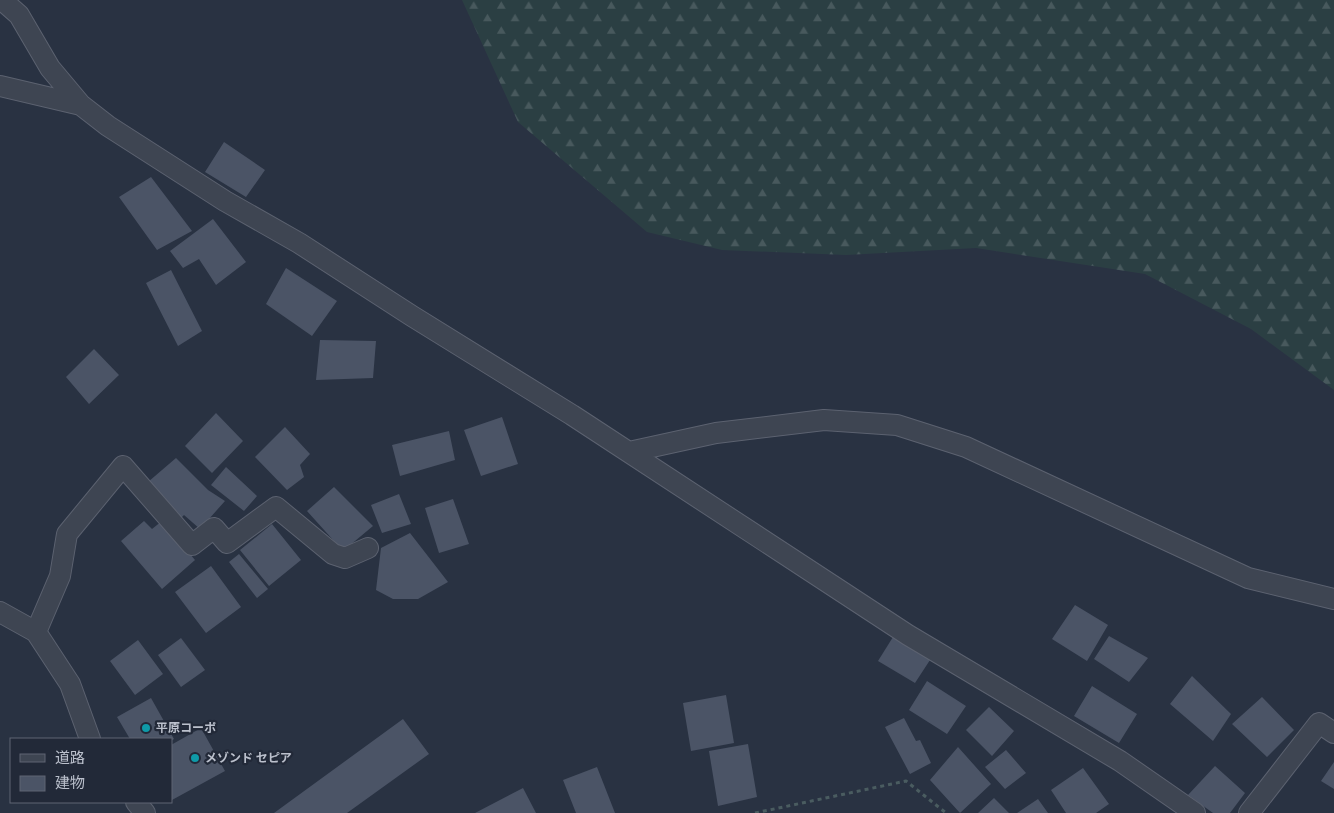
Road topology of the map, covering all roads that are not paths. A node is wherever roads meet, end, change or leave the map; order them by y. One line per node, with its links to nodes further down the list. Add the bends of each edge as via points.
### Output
1 (2, 0): 3 (street, via 19,15 50,68)
2 (0, 86): 3 (street)
3 (81, 105): 4 (street, via 108,126 225,200 299,243)
4 (630, 452): 6 (street, via 716,433 824,420 896,426 966,447 1248,578); 13 (street, via 908,635 1120,761)
5 (368, 548): 8 (street, via 345,558 333,554 276,507 227,543 214,528 192,545 123,466 67,534 60,576)
6 (1334, 600)
7 (0, 612): 8 (street)
8 (36, 632): 10 (street, via 70,684)
9 (1334, 733): 14 (street, via 1319,723)
10 (90, 738)
11 (137, 803): 12 (street)
12 (146, 813)
13 (1195, 813)
14 (1249, 813)

